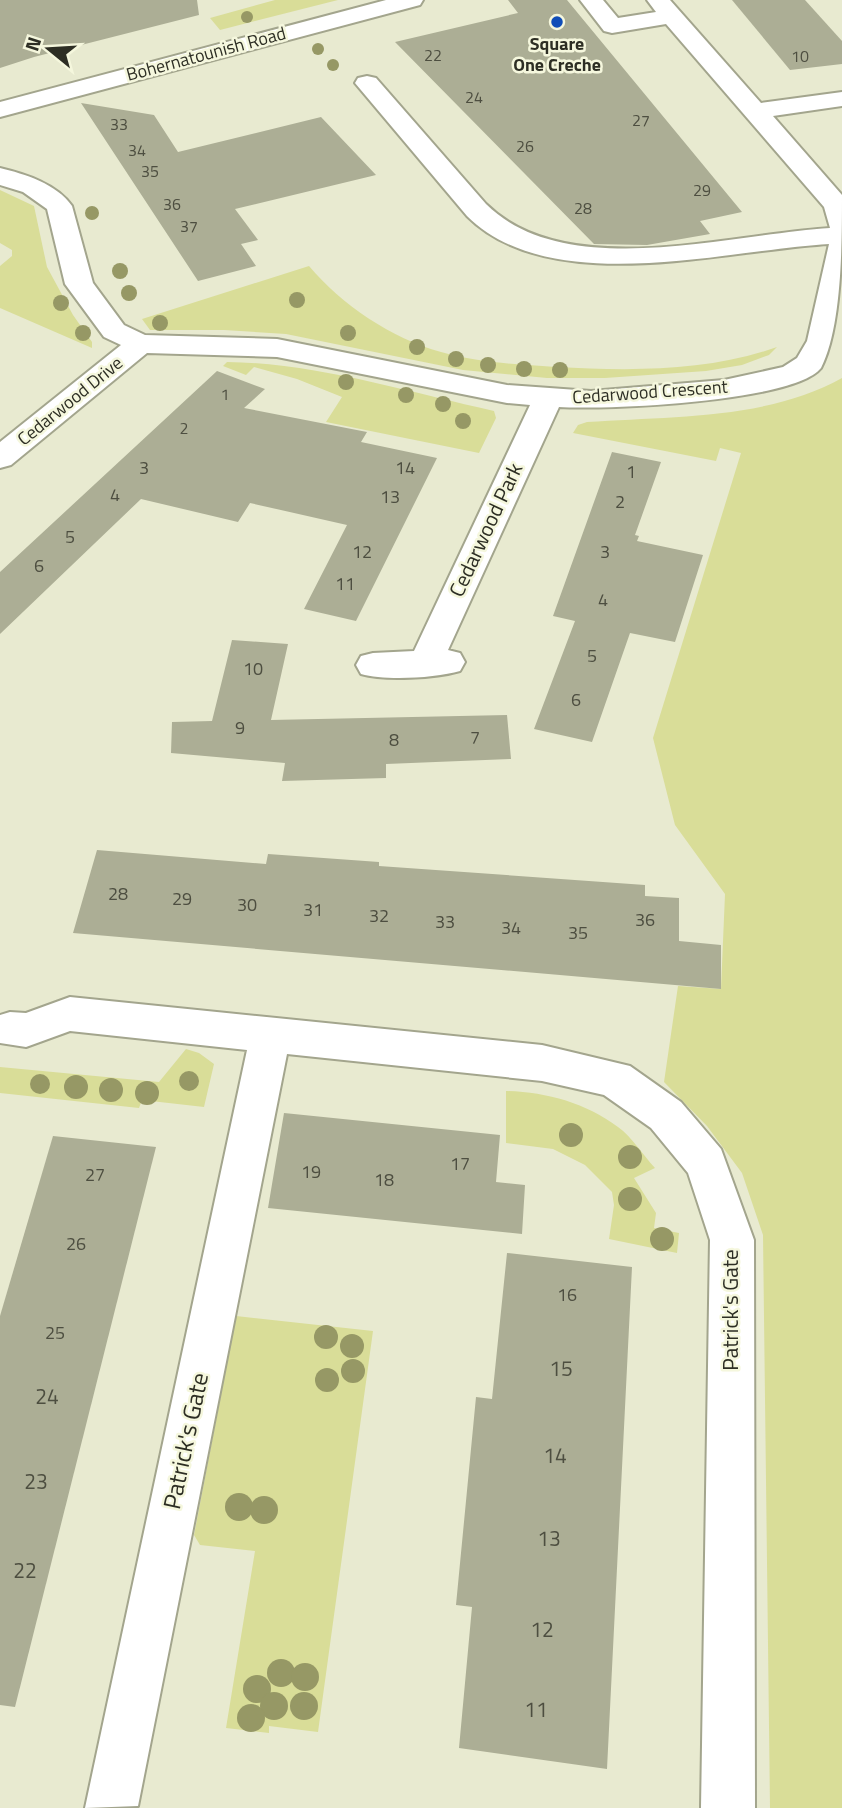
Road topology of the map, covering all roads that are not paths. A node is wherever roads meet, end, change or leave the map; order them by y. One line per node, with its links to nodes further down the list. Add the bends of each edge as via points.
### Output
1 (412, 0): 6 (street, Bohernatounish Road)
2 (592, 0): 3 (street, via 612,26)
3 (665, 8): 7 (street)
4 (367, 83): 10 (street, via 486,220 514,237 545,247 640,256)
5 (842, 99): 7 (street)
6 (3, 106)
7 (755, 111): 9 (street, via 836,205)
8 (0, 176): 12 (street, Cedarwood Drive, via 32,187 59,206 79,284 114,331)
9 (842, 226)
10 (842, 235)
11 (842, 245): 14 (street, Cedarwood Crescent, via 821,341 809,364 793,373 724,389 591,400)
12 (140, 344): 13 (street, Cedarwood Drive, via 278,348); 15 (street, Cedarwood Drive)
13 (366, 365): 14 (street, Cedarwood Crescent, via 507,394)
14 (549, 397): 16 (street, Cedarwood Park, via 439,663)
15 (0, 458)
16 (373, 665)
17 (10, 1029): 18 (street, Patrick's Gate, via 26,1030 69,1014)
18 (271, 1034): 19 (street, Patrick's Gate); 20 (street, Patrick's Gate, via 542,1063 615,1079 666,1115 706,1163 732,1240)
19 (111, 1806)
20 (727, 1808)

